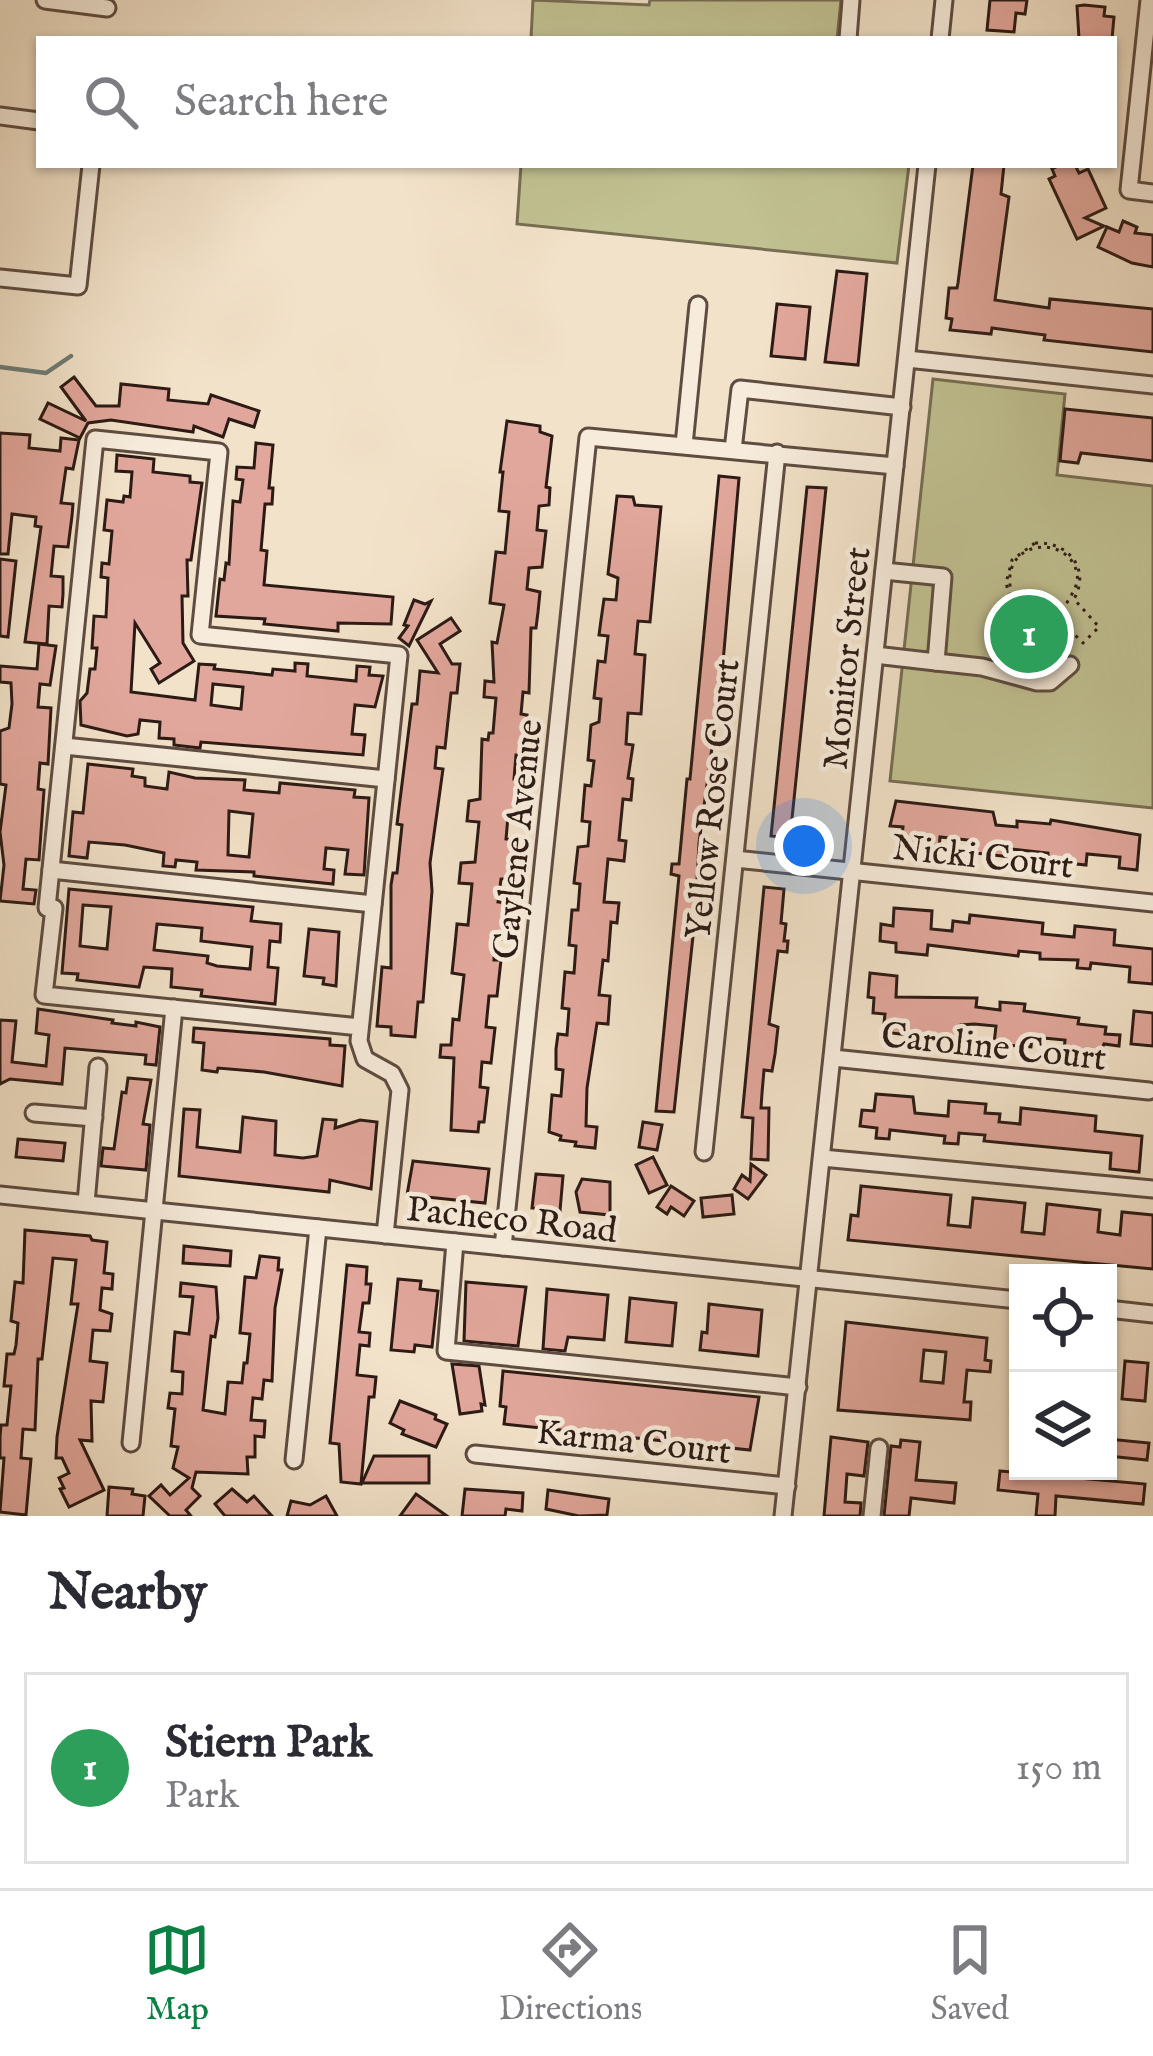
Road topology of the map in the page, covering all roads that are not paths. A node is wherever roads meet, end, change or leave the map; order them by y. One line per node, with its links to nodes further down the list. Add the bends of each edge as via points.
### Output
1 (45, 0): 5 (street)
2 (851, 0): 6 (street)
3 (944, 0): 7 (street)
4 (1149, 0): 12 (street, via 1129,190)
5 (107, 8)
6 (848, 36)
7 (940, 36)
8 (0, 116): 9 (street)
9 (36, 121)
10 (91, 168): 13 (street, via 78,286)
11 (927, 168): 15 (street, Monitor Street)
12 (1153, 193)
13 (0, 278)
14 (698, 305): 18 (street)
15 (907, 359): 16 (street); 17 (street, Monitor Street)
16 (1153, 385)
17 (902, 406): 19 (street, via 740,389); 21 (street, Monitor Street)
18 (684, 445): 19 (street); 49 (street, Gaylene Avenue, via 588,437)
19 (733, 450): 20 (street)
20 (778, 453): 21 (street); 28 (street, Yellow Rose Court)
21 (896, 466): 22 (street, Monitor Street)
22 (884, 571): 23 (street, Monitor Street); 24 (street, via 943,577)
23 (875, 655): 24 (street); 30 (street, Monitor Street)
24 (936, 662): 25 (street, via 1037,682)
25 (1070, 665)
26 (64, 746): 27 (street); 27 (street, via 95,439 219,452 200,635 399,655); 29 (street)
27 (386, 779): 32 (street)
28 (735, 860): 30 (street, Nicki Court); 40 (street, Yellow Rose Court)
29 (51, 870): 32 (street); 33 (street, via 44,995)
30 (852, 872): 31 (street, Nicki Court); 35 (street, Monitor Street)
31 (1153, 903)
32 (373, 904): 34 (street)
33 (174, 1008): 34 (street); 45 (street)
34 (360, 1028): 47 (street, via 365,1059 392,1074 400,1090)
35 (833, 1058): 37 (street, Caroline Court); 41 (street, Monitor Street)
36 (98, 1067): 39 (street)
37 (1149, 1091)
38 (34, 1113): 39 (street)
39 (94, 1118): 44 (street)
40 (704, 1151)
41 (822, 1158): 42 (street); 50 (street, Monitor Street)
42 (1153, 1189)
43 (0, 1195): 44 (street, Pacheco Road)
44 (86, 1203): 45 (street, Pacheco Road)
45 (155, 1211): 46 (street, Pacheco Road); 55 (street)
46 (318, 1228): 47 (street, Pacheco Road); 58 (street)
47 (385, 1234): 48 (street, Pacheco Road)
48 (455, 1242): 49 (street, Pacheco Road); 54 (street, via 446,1351)
49 (502, 1247): 50 (street, Pacheco Road)
50 (809, 1279): 51 (street, Pacheco Road); 54 (street, Monitor Street)
51 (1009, 1299)
52 (1117, 1310): 53 (street)
53 (1153, 1314)
54 (798, 1387): 59 (street, Monitor Street)
55 (131, 1443)
56 (879, 1448): 61 (street)
57 (475, 1454): 59 (street, Karma Court)
58 (294, 1460)
59 (788, 1486): 60 (street, Monitor Street)
60 (783, 1516)
61 (872, 1516)

